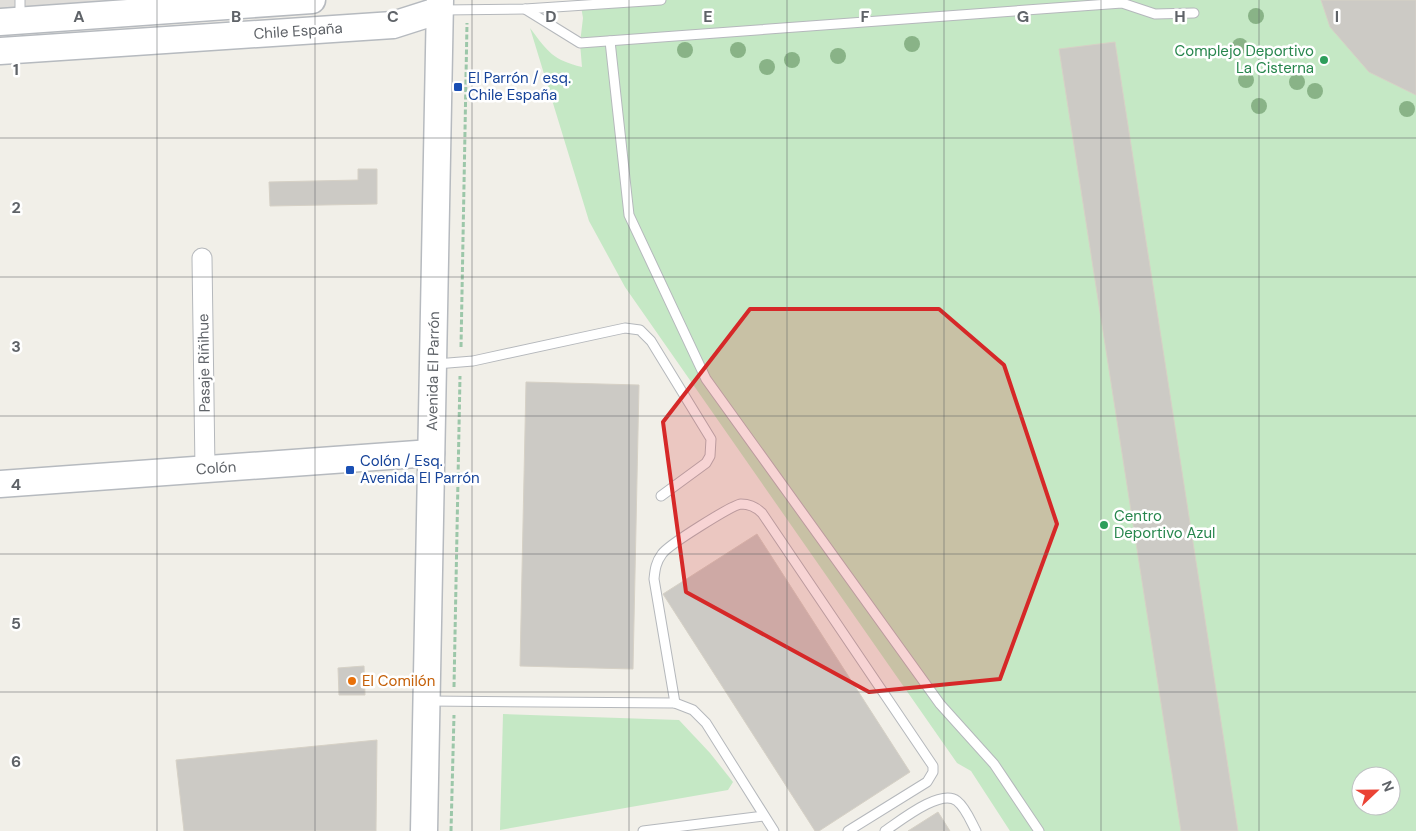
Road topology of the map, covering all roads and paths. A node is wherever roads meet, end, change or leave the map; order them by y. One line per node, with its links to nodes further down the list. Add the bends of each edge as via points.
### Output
1 (312, 0): 5 (street, Chile España)
2 (407, 0): 6 (street)
3 (662, 0): 4 (lane)
4 (599, 2): 7 (lane)
5 (225, 3): 10 (street, Chile España)
6 (440, 5): 8 (lane); 12 (street, Chile España, via 393,24); 15 (street, Avenida El Parrón)
7 (525, 9): 8 (lane); 11 (lane, via 580,43)
8 (467, 10): 14 (path)
9 (1194, 13): 11 (lane, via 1155,14 1122,3)
10 (13, 14)
11 (610, 41): 31 (lane, via 629,215 706,378 940,704 994,764)
12 (0, 51)
13 (202, 258): 17 (street, Pasaje Riñihue)
14 (460, 363): 15 (lane); 19 (lane, via 625,328 640,330 651,341 711,440 706,463); 21 (path)
15 (433, 365): 16 (street, Avenida El Parrón)
16 (432, 453): 17 (street, Colón); 20 (street, Avenida El Parrón)
17 (205, 469): 18 (street, Colón)
18 (0, 484)
19 (661, 496)
20 (426, 701): 21 (lane); 24 (street, Avenida El Parrón)
21 (454, 701): 22 (lane); 25 (path)
22 (675, 703): 23 (lane, via 693,710 706,723); 28 (lane, via 654,579 656,563 664,551 729,508 750,505 762,513 933,766 927,782)
23 (764, 816): 26 (lane); 27 (lane)
24 (424, 831)
25 (451, 831)
26 (643, 831)
27 (774, 831)
28 (848, 831)
29 (885, 831): 30 (lane, via 945,797 957,801)
30 (976, 831)
31 (1039, 831)

